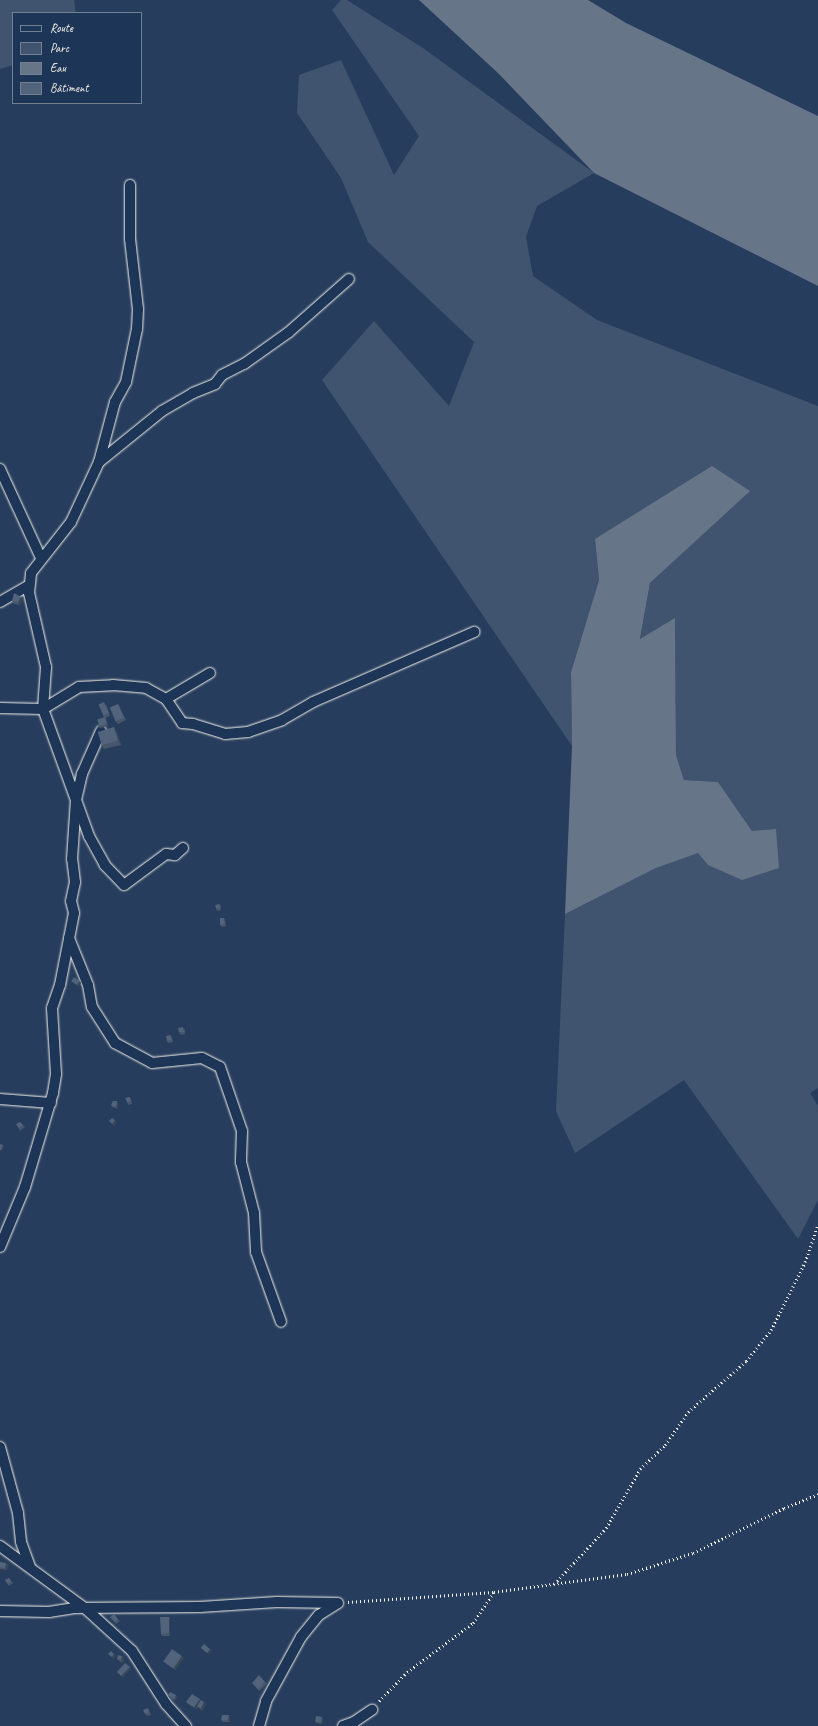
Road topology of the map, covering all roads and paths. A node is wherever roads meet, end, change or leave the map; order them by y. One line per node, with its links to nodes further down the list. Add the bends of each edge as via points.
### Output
1 (130, 185): 3 (street, via 130,239 138,309 137,329 126,382 115,402)
2 (349, 279): 3 (street, via 289,332 244,364 222,375 215,384 162,411)
3 (99, 462): 5 (street, via 71,522)
4 (0, 469): 5 (street)
5 (41, 558): 6 (street, via 31,573)
6 (28, 586): 7 (street); 12 (street, via 46,667)
7 (0, 602)
8 (474, 632): 10 (street, via 313,702 282,720 248,732 225,734 182,723)
9 (210, 673): 10 (street)
10 (166, 699): 12 (street, via 146,688 113,685 78,687)
11 (0, 708): 12 (street)
12 (43, 709): 14 (street)
13 (101, 731): 14 (street, via 82,774)
14 (76, 800): 15 (street, via 92,842 105,865 124,885 166,854 175,855); 16 (street, via 72,859 75,882 71,901 74,913)
15 (183, 848)
16 (69, 938): 18 (street, via 60,985 52,1008 56,1074); 23 (street, via 88,985 92,1007 115,1042 152,1063 202,1058 220,1067 242,1131 241,1162 254,1213 256,1252)
17 (0, 1099): 18 (street)
18 (51, 1103): 19 (street, via 25,1187)
19 (14, 1207): 21 (street); 22 (street)
20 (818, 1224): 28 (path, via 805,1262 771,1330 746,1361 688,1412 665,1445 640,1469 606,1528)
21 (0, 1228)
22 (0, 1247)
23 (281, 1322)
24 (0, 1448): 27 (street, via 18,1513 21,1542)
25 (818, 1494): 28 (path, via 693,1553 627,1574)
26 (0, 1546): 27 (street)
27 (30, 1567): 31 (street)
28 (556, 1582): 29 (path)
29 (494, 1592): 30 (path, via 399,1596); 33 (path, via 473,1623 394,1683)
30 (338, 1603): 31 (street, via 270,1602 200,1607); 35 (street, via 314,1620 300,1637 266,1701)
31 (86, 1609): 32 (street, via 73,1608 49,1612); 34 (street, via 132,1651 166,1704)
32 (0, 1611)
33 (372, 1710): 36 (street)
34 (186, 1726)
35 (259, 1726)
36 (343, 1726)

